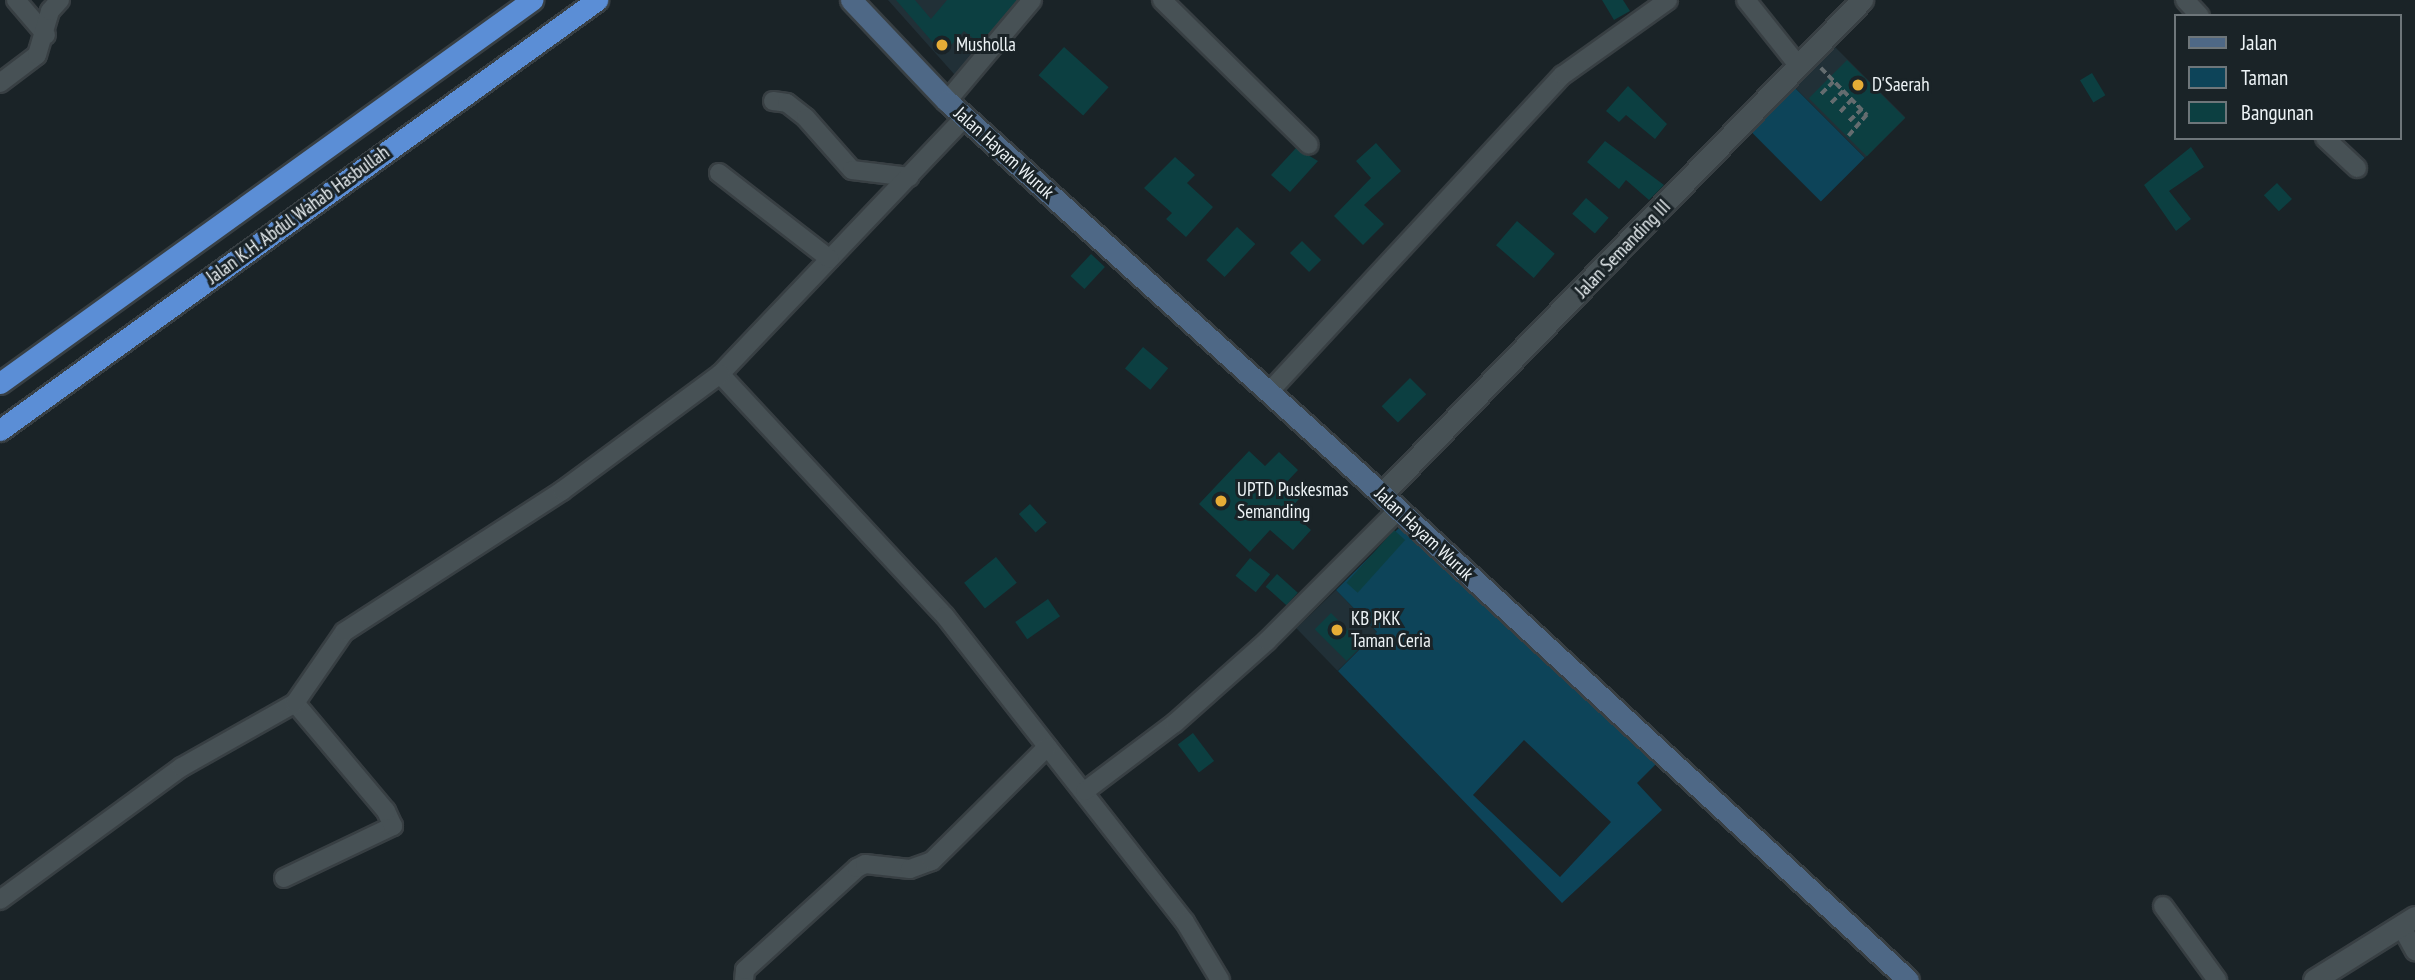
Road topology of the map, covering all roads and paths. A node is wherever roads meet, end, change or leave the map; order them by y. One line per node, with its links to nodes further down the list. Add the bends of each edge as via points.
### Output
1 (16, 0): 13 (street)
2 (60, 0): 13 (street, via 50,11)
3 (532, 0): 34 (highway, Jalan K.H. Abdul Wahab Hasbullah)
4 (597, 0): 36 (highway, Jalan K.H. Abdul Wahab Hasbullah)
5 (851, 0): 20 (main road, Jalan Hayam Wuruk)
6 (1032, 0): 20 (street)
7 (1162, 0): 28 (street)
8 (1668, 0): 35 (street, via 1563,75)
9 (1746, 0): 14 (street)
10 (1861, 0): 14 (street, Jalan Semanding III)
11 (2185, 0): 12 (street)
12 (2198, 14)
13 (46, 35): 15 (street, via 27,66)
14 (1797, 64): 37 (street, Jalan Semanding III)
15 (0, 83)
16 (1843, 91): 17 (path, via 1832,79); 18 (path); 21 (path)
17 (1821, 94)
18 (1852, 99): 22 (path); 23 (path)
19 (773, 101): 31 (street, via 787,103 806,118 852,170)
20 (947, 101): 24 (main road, Jalan Hayam Wuruk)
21 (1831, 103)
22 (1862, 109): 25 (path); 26 (path, via 1866,115)
23 (1840, 112)
24 (964, 118): 31 (street); 35 (main road, Jalan Hayam Wuruk)
25 (1849, 121)
26 (1849, 136)
27 (2327, 140): 29 (street)
28 (1309, 145)
29 (2357, 168)
30 (719, 173): 32 (street)
31 (910, 177): 32 (street)
32 (830, 259): 33 (street)
33 (720, 374): 39 (street, via 562,491 344,632); 40 (street, via 945,616)
34 (0, 383)
35 (1269, 393): 37 (main road, Jalan Hayam Wuruk)
36 (0, 430)
37 (1382, 494): 38 (main road, Jalan Hayam Wuruk)
38 (1398, 511): 41 (street, via 1267,641 1175,723); 49 (main road, Jalan Hayam Wuruk)
39 (295, 703): 42 (street, via 393,825); 43 (street, via 182,767)
40 (1047, 747): 41 (street); 47 (street, via 932,861 910,869 865,864 857,868 745,970)
41 (1085, 792): 48 (street, via 1185,922)
42 (284, 878)
43 (0, 900)
44 (2163, 906): 50 (street)
45 (2408, 921): 46 (street); 51 (street)
46 (2415, 951)
47 (744, 980)
48 (1220, 980)
49 (1908, 980)
50 (2217, 980)
51 (2314, 980)

